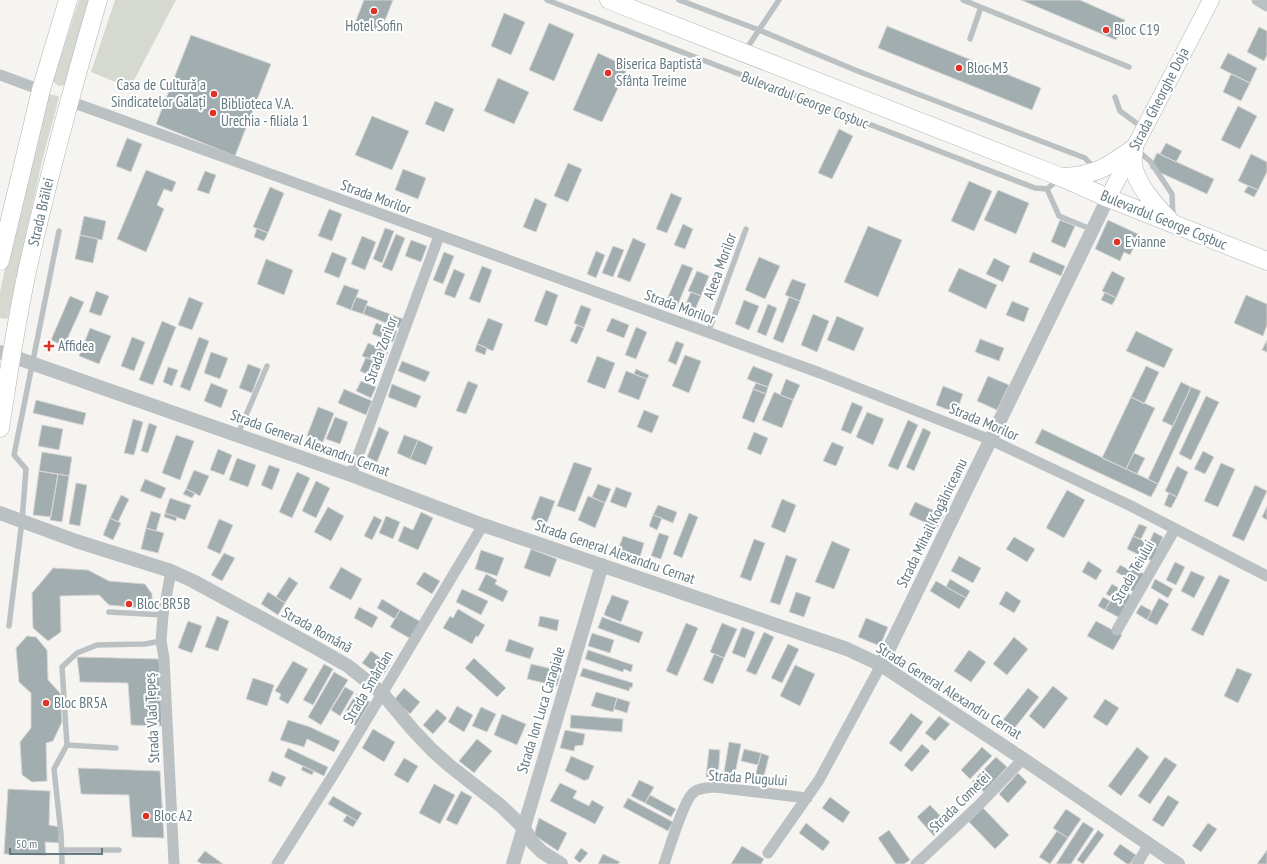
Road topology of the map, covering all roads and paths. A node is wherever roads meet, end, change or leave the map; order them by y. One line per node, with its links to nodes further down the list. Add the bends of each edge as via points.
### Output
1 (68, 0): 17 (main road, Strada Brăilei)
2 (98, 0): 19 (main road, Strada Brăilei)
3 (546, 0): 24 (lane, Bulevardul George Coșbuc, via 1035,188)
4 (609, 0): 14 (main road, Bulevardul George Coșbuc)
5 (679, 0): 12 (lane, Bulevardul George Coșbuc)
6 (780, 0): 12 (lane)
7 (963, 0): 11 (lane)
8 (1211, 0): 20 (main road, Strada Gheorghe Doja)
9 (1257, 0): 10 (street)
10 (1267, 6)
11 (981, 7): 13 (lane); 15 (lane)
12 (759, 30): 14 (lane); 22 (lane, Bulevardul George Coșbuc, via 860,72 1085,158)
13 (970, 39)
14 (744, 52): 23 (main road, Bulevardul George Coșbuc)
15 (1129, 67)
16 (0, 74): 17 (street)
17 (41, 90): 31 (main road, Strada Brăilei)
18 (1115, 97): 20 (lane, via 1120,111)
19 (69, 101): 30 (street, Strada Morilor); 34 (main road, Strada Brăilei)
20 (1144, 129): 21 (main road, Strada Gheorghe Doja)
21 (1134, 148): 22 (main road, via 1107,167); 25 (main road, Strada Gheorghe Doja); 26 (main road, via 1133,164 1138,179 1153,202)
22 (1096, 171): 23 (main road, via 1081,176)
23 (1061, 177): 24 (lane); 25 (main road, Bulevardul George Coșbuc)
24 (1047, 189): 28 (lane, via 1059,216)
25 (1108, 198): 26 (main road, Bulevardul George Coșbuc); 28 (street, Strada Mihail Kogălniceanu)
26 (1173, 223): 32 (main road, Bulevardul George Coșbuc)
27 (746, 229): 33 (lane, Aleea Morilor)
28 (1093, 230): 39 (street, Strada Mihail Kogălniceanu)
29 (59, 231): 35 (lane)
30 (439, 236): 33 (street, Strada Morilor); 40 (street, Strada Zorilor)
31 (0, 261)
32 (1267, 261)
33 (708, 333): 39 (street, Strada Morilor, via 820,373)
34 (6, 354): 35 (street, Strada General Alexandru Cernat); 37 (main road, Strada Brăilei)
35 (32, 364): 38 (street, Strada General Alexandru Cernat); 42 (lane, via 14,455 26,469)
36 (267, 366): 38 (lane)
37 (0, 428)
38 (238, 435): 40 (street, Strada General Alexandru Cernat)
39 (991, 440): 44 (street, Strada Morilor); 53 (street, Strada Mihail Kogălniceanu)
40 (351, 475): 43 (street, Strada General Alexandru Cernat)
41 (0, 513): 42 (street, Strada Română)
42 (22, 521): 46 (street, Strada Română); 50 (lane)
43 (482, 525): 45 (street, Strada General Alexandru Cernat); 54 (street, Strada Smârdan)
44 (1175, 528): 47 (street, Strada Morilor); 51 (street, Strada Teiului)
45 (602, 566): 53 (street, Strada General Alexandru Cernat, via 847,649); 59 (street, Strada Ion Luca Caragiale)
46 (171, 571): 49 (street, Strada Vlad Țepeș); 54 (street, Strada Română, via 334,658)
47 (1267, 576)
48 (109, 612): 49 (lane)
49 (163, 615): 52 (street, Strada Vlad Țepeș)
50 (9, 626)
51 (1117, 630)
52 (161, 641): 55 (lane, via 145,644 97,644 77,653 62,667); 65 (street, Strada Vlad Țepeș, via 164,658)
53 (881, 666): 57 (street, Strada General Alexandru Cernat); 58 (street, Strada Mihail Kogălniceanu)
54 (382, 693): 59 (street, Strada Română, via 432,750); 66 (street, Strada Smârdan)
55 (67, 745): 56 (lane); 61 (lane, via 54,770)
56 (116, 748)
57 (1023, 759): 60 (street, Strada General Alexandru Cernat); 70 (street, Strada Cometei, via 979,805)
58 (807, 798): 63 (street, Strada Mihail Kogălniceanu); 69 (street, Strada Plugului, via 715,787 693,792 687,801)
59 (524, 828): 67 (street, Strada Ion Luca Caragiale); 68 (street, Strada Română, via 542,852)
60 (1149, 844): 71 (street); 72 (street, Strada General Alexandru Cernat)
61 (62, 850): 62 (lane); 64 (lane)
62 (119, 850)
63 (768, 853)
64 (62, 864)
65 (174, 864)
66 (277, 864)
67 (513, 864)
68 (561, 864)
69 (664, 864)
70 (916, 864)
71 (1137, 864)
72 (1178, 864)

